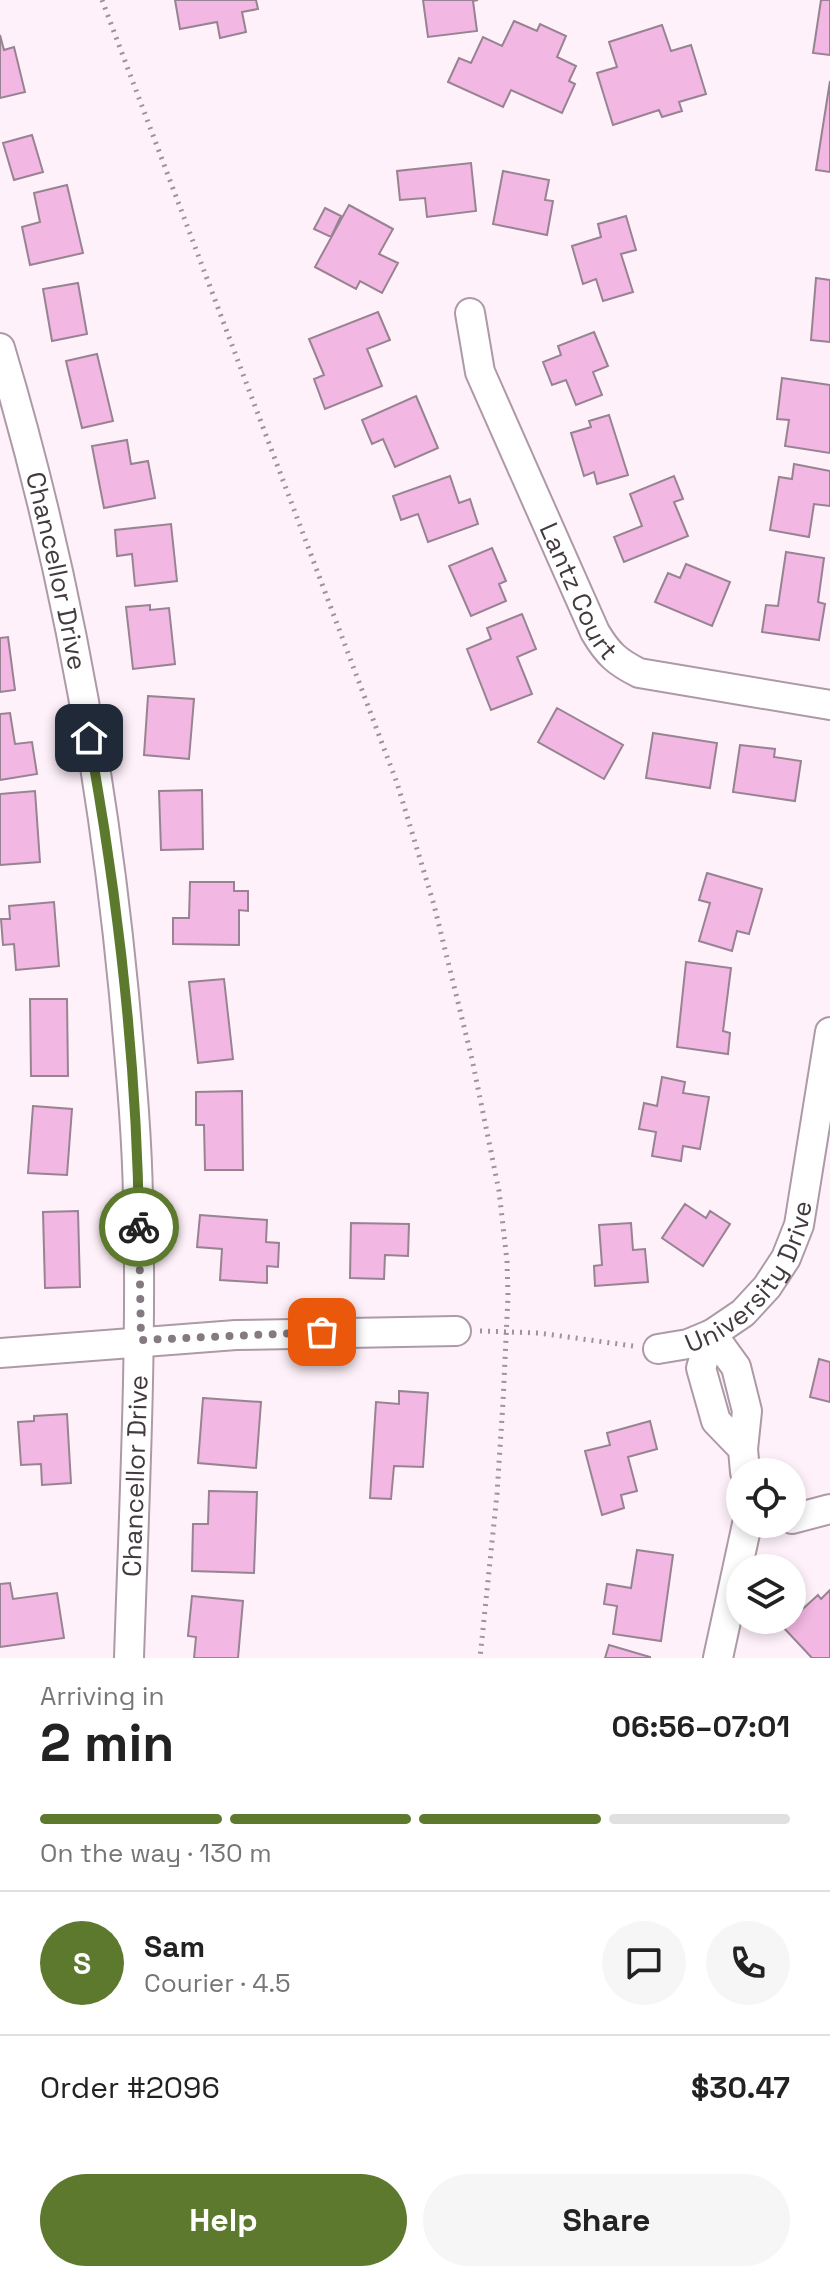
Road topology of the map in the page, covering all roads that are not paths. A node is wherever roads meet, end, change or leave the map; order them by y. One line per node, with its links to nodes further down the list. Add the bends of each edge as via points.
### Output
1 (470, 313): 3 (street, Lantz Court, via 480,372 606,651 639,673)
2 (0, 348): 7 (street, Chancellor Drive, via 47,526 99,791 131,1071)
3 (830, 705)
4 (830, 1032): 6 (street, University Drive, via 795,1236 767,1287 743,1313)
5 (456, 1331): 7 (street)
6 (712, 1334): 8 (street, University Drive); 10 (street, via 701,1368 716,1421)
7 (141, 1340): 9 (street); 14 (street, Chancellor Drive)
8 (658, 1349)
9 (0, 1353)
10 (742, 1458)
11 (830, 1509): 12 (street)
12 (806, 1516)
13 (744, 1538): 15 (street)
14 (129, 1658)
15 (718, 1658)

